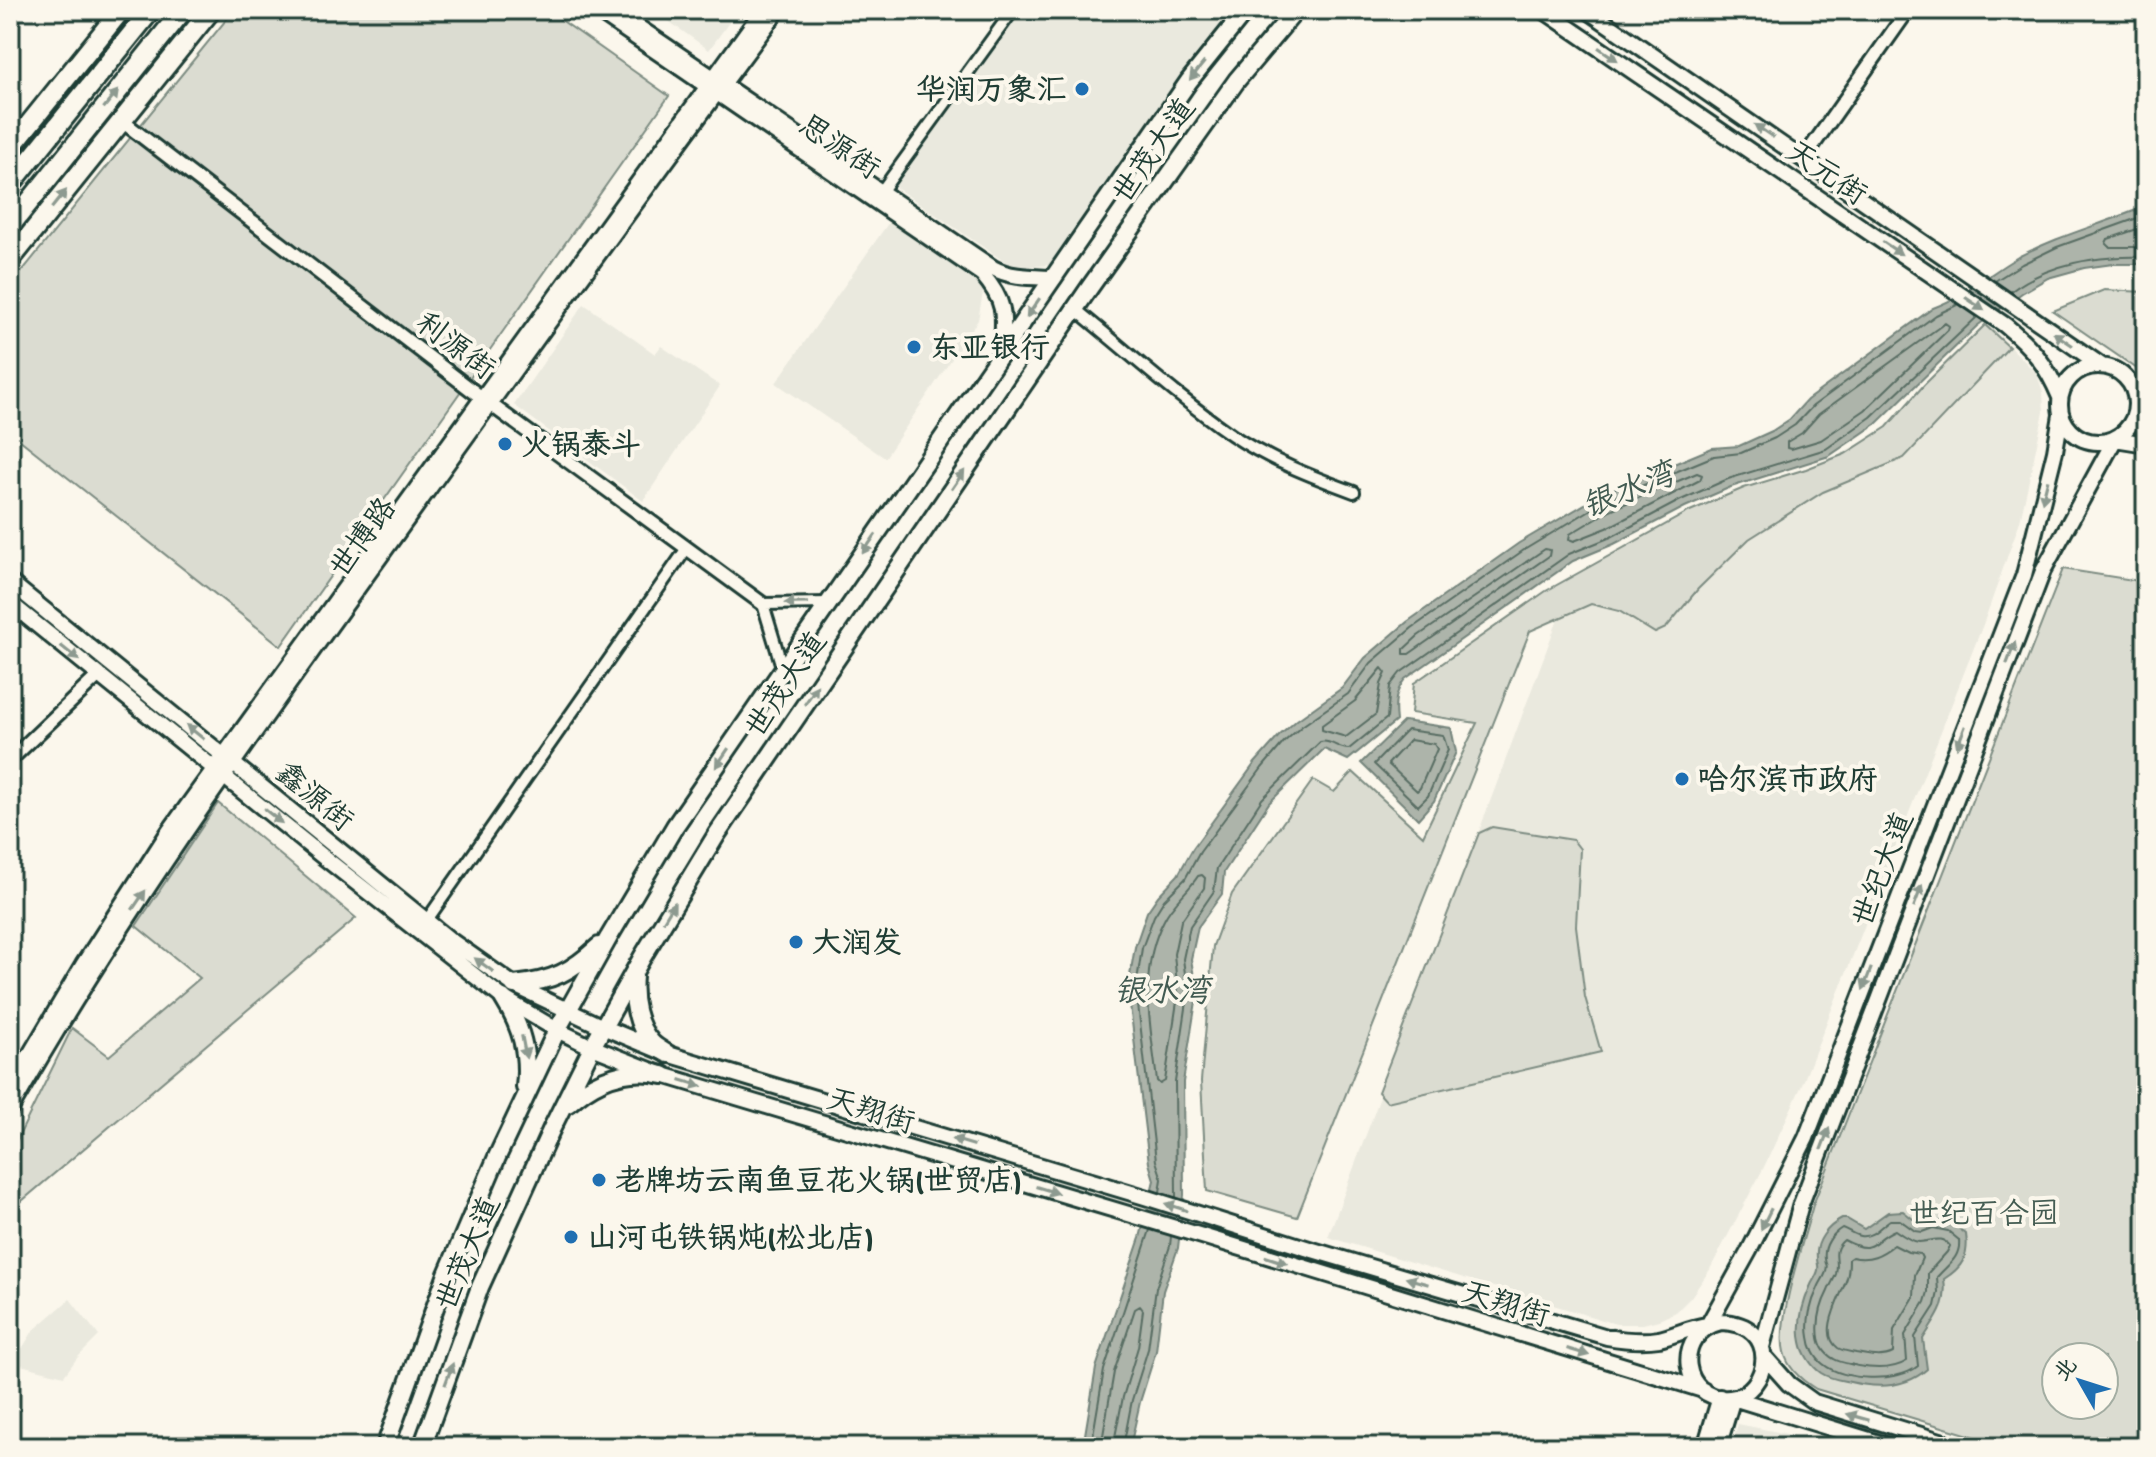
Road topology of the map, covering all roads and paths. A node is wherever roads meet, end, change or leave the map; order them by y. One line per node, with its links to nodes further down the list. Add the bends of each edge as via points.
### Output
1 (121, 10): 17 (highway)
2 (151, 10): 19 (highway)
3 (183, 10): 21 (highway, one-way to 3)
4 (211, 10): 16 (highway)
5 (596, 10): 15 (main road, 思源街)
6 (613, 10): 15 (main road, 思源街)
7 (763, 10): 15 (main road, 世博路)
8 (778, 10): 15 (main road, 世博路)
9 (1013, 10): 20 (street)
10 (1246, 10): 23 (main road, 世茂大道, one-way to 23, via 1189,81)
11 (1296, 10): 24 (main road, 世茂大道, via 1237,80)
12 (1543, 10): 29 (main road, 天元街, one-way to 29, via 2005,325 2041,359)
13 (1587, 10): 18 (main road, 天元街, one-way to 13)
14 (1908, 10): 18 (street)
15 (715, 85): 20 (main road, 思源街); 25 (main road, 思源街, via 982,274 1003,308); 30 (main road, 世博路)
16 (122, 121): 22 (highway, one-way to 16); 30 (street, 利源街)
17 (10, 148)
18 (1804, 158): 26 (main road, 天元街, one-way to 18)
19 (10, 185)
20 (881, 192): 23 (main road, 思源街, via 1001,272)
21 (10, 226)
22 (10, 260)
23 (1054, 278): 25 (main road, 世茂大道, one-way to 25)
24 (1075, 309): 34 (street, via 1234,436); 47 (main road, 世茂大道, one-way to 24, via 717,834)
25 (1001, 356): 38 (main road, 世茂大道, one-way to 38)
26 (2102, 366): 27 (main road); 29 (main road, via 2090,366 2069,378)
27 (2129, 380): 28 (main road); 32 (main road, via 2136,413)
28 (2146, 396)
29 (2060, 397): 31 (main road)
30 (486, 400): 35 (street, 利源街); 42 (main road, 世博路)
31 (2061, 415): 32 (main road, via 2082,440); 60 (main road, 世纪大道, one-way to 60, via 2024,575 1835,1064 1806,1138)
32 (2115, 439): 33 (main road); 61 (main road, 世纪大道, one-way to 32, via 1801,1204 2043,571)
33 (2146, 444)
34 (1354, 492)
35 (687, 548): 39 (street, 利源街); 45 (street)
36 (10, 582): 42 (main road, 鑫源街, one-way to 36)
37 (10, 603): 41 (main road, 鑫源街, one-way to 41)
38 (828, 603): 39 (street, one-way to 39); 40 (main road, 世茂大道)
39 (763, 604): 40 (street)
40 (783, 670): 46 (main road, 世茂大道, one-way to 46, via 675,826)
41 (98, 676): 43 (street); 44 (main road, 鑫源街)
42 (228, 759): 44 (main road, 世博路); 45 (main road, 鑫源街)
43 (10, 760)
44 (218, 772): 49 (main road, 鑫源街, one-way to 49); 56 (main road, 世博路, via 122,901); 58 (main road, 世博路, one-way to 44)
45 (427, 920): 48 (main road, 鑫源街, one-way to 45)
46 (609, 937): 48 (main road, via 564,973); 50 (main road, 世茂大道)
47 (643, 956): 51 (main road, 世茂大道); 54 (main road, via 634,977 633,999 652,1043)
48 (514, 985): 50 (main road, 鑫源街)
49 (503, 998): 52 (main road, 鑫源街); 57 (main road, one-way to 57, via 526,1052)
50 (568, 1010): 51 (main road, 鑫源街); 52 (main road, 世茂大道)
51 (603, 1027): 53 (main road, 世茂大道); 54 (main road, 天翔街)
52 (557, 1030): 53 (main road, 鑫源街); 57 (main road, 世茂大道)
53 (592, 1047): 55 (main road, 天翔街); 59 (main road, 世茂大道)
54 (668, 1054): 60 (main road, 天翔街, one-way to 54, via 1643,1341 1607,1337)
55 (663, 1075): 59 (main road, via 634,1072 595,1083 564,1108); 62 (main road, 天翔街, one-way to 62)
56 (10, 1088)
57 (524, 1100): 64 (main road, 世茂大道, via 447,1274)
58 (10, 1110)
59 (552, 1128): 65 (main road, 世茂大道, one-way to 59, via 480,1287)
60 (1708, 1325): 61 (main road, via 1743,1325 1759,1338); 62 (main road, via 1693,1342 1688,1363)
61 (1763, 1352): 63 (main road, via 1754,1383); 69 (main road, one-way to 61, via 1814,1402 1789,1384)
62 (1703, 1390): 63 (main road)
63 (1726, 1397): 66 (main road); 67 (main road); 68 (main road)
64 (385, 1447)
65 (422, 1447)
66 (1705, 1447)
67 (1718, 1447)
68 (1892, 1447)
69 (1960, 1447)

